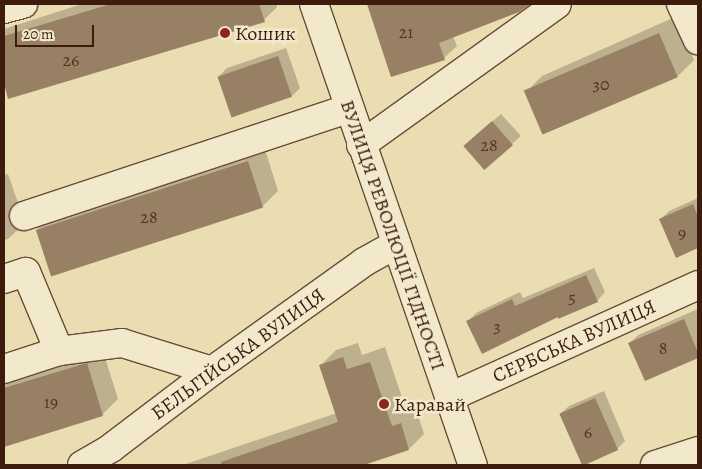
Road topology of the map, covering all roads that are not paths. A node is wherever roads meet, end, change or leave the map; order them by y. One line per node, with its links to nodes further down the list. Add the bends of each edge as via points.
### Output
1 (23, 4): 5 (street)
2 (314, 4): 7 (street, ВУЛИЦЯ РЕВОЛЮЦІЇ ГІДНОСТІ)
3 (557, 4): 8 (street)
4 (680, 4): 6 (street)
5 (4, 9)
6 (698, 40)
7 (350, 108): 8 (street, ВУЛИЦЯ РЕВОЛЮЦІЇ ГІДНОСТІ); 9 (street)
8 (361, 145): 10 (street, ВУЛИЦЯ РЕВОЛЮЦІЇ ГІДНОСТІ)
9 (24, 216)
10 (396, 244): 15 (street, БЕЛЬГІЙСЬКА ВУЛИЦЯ, via 364,262); 16 (street, ВУЛИЦЯ РЕВОЛЮЦІЇ ГІДНОСТІ)
11 (4, 279): 13 (street, via 26,272)
12 (698, 286): 16 (street, СЕРБСЬКА ВУЛИЦЯ)
13 (59, 351): 14 (street); 15 (street, via 122,343)
14 (4, 369)
15 (212, 371): 18 (street, БЕЛЬГІЙСЬКА ВУЛИЦЯ, via 111,448)
16 (450, 397): 19 (street, ВУЛИЦЯ РЕВОЛЮЦІЇ ГІДНОСТІ)
17 (698, 451): 20 (street)
18 (82, 465)
19 (471, 465)
20 (655, 465)

